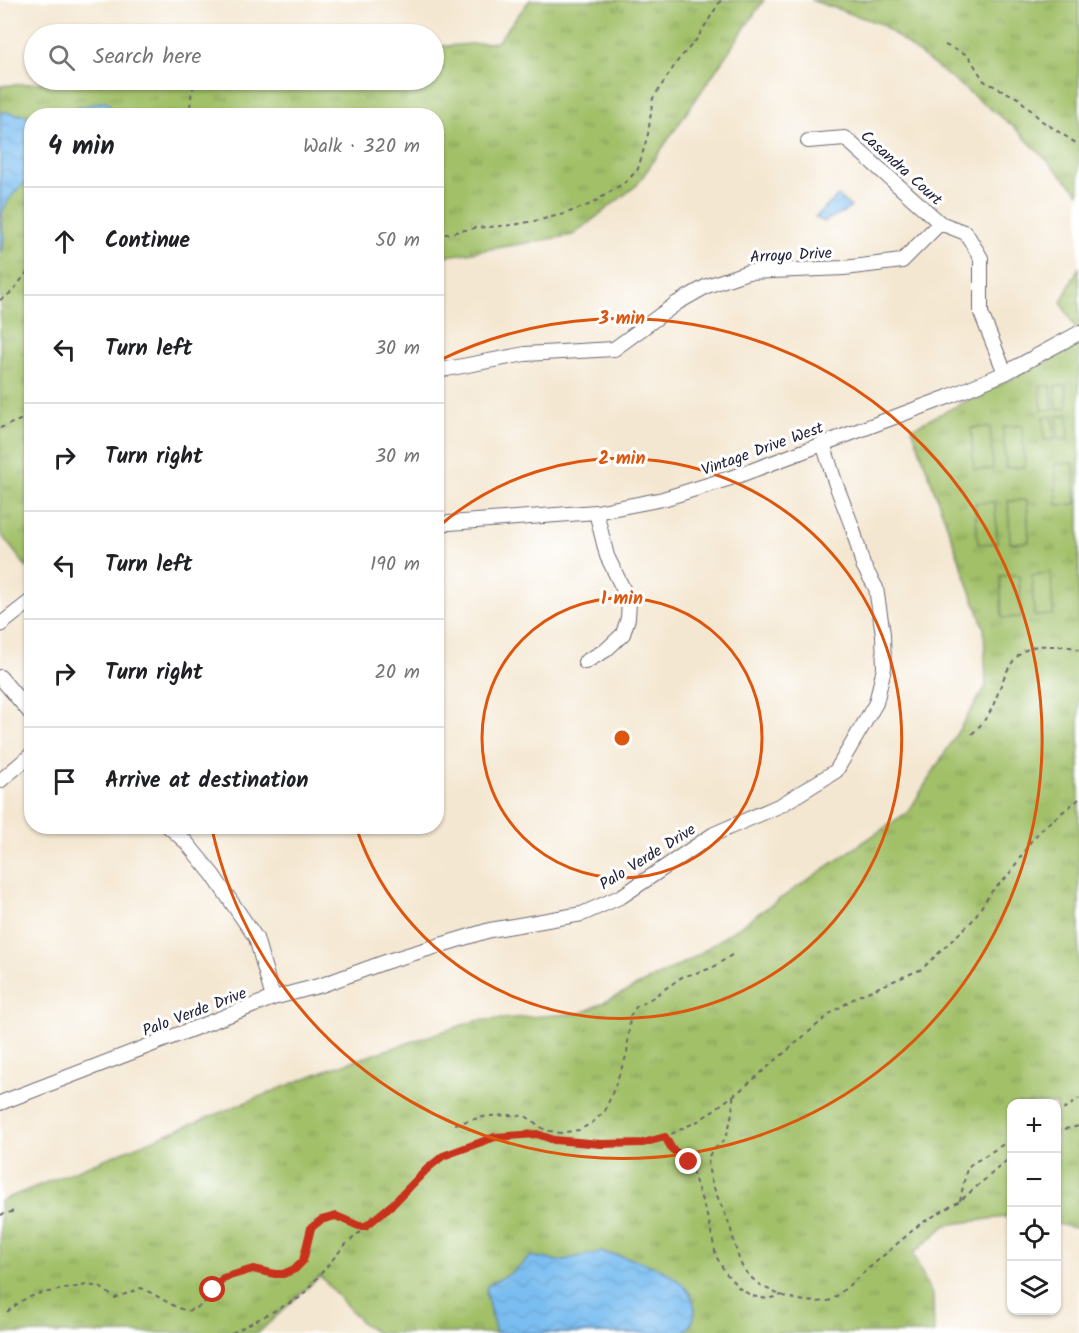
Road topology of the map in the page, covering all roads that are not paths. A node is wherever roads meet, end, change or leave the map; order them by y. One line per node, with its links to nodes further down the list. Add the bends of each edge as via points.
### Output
1 (808, 141): 2 (street, Casandra Court, via 845,138)
2 (940, 223): 4 (street, Arroyo Drive, via 902,261 748,272 706,285 614,349 525,354); 5 (street, Casandra Court, via 966,233 981,258 981,313)
3 (1079, 333): 5 (street, Vintage Drive West)
4 (444, 369)
5 (1005, 374): 6 (street, Vintage Drive West)
6 (823, 443): 7 (street, Vintage Drive West, via 663,499); 17 (street, Palo Verde Drive, via 863,565 876,588 883,634 884,668 876,703 836,771 781,805 714,834 622,896 582,914 490,930)
7 (596, 512): 8 (street, Vintage Drive West); 11 (street, via 607,556 629,602 623,634)
8 (444, 523)
9 (24, 606): 10 (street)
10 (0, 625)
11 (585, 662)
12 (0, 677): 13 (street)
13 (24, 706)
14 (24, 761): 15 (street)
15 (0, 781)
16 (177, 834): 17 (street, via 213,875 256,938)
17 (273, 998): 18 (street, Palo Verde Drive)
18 (0, 1103)

